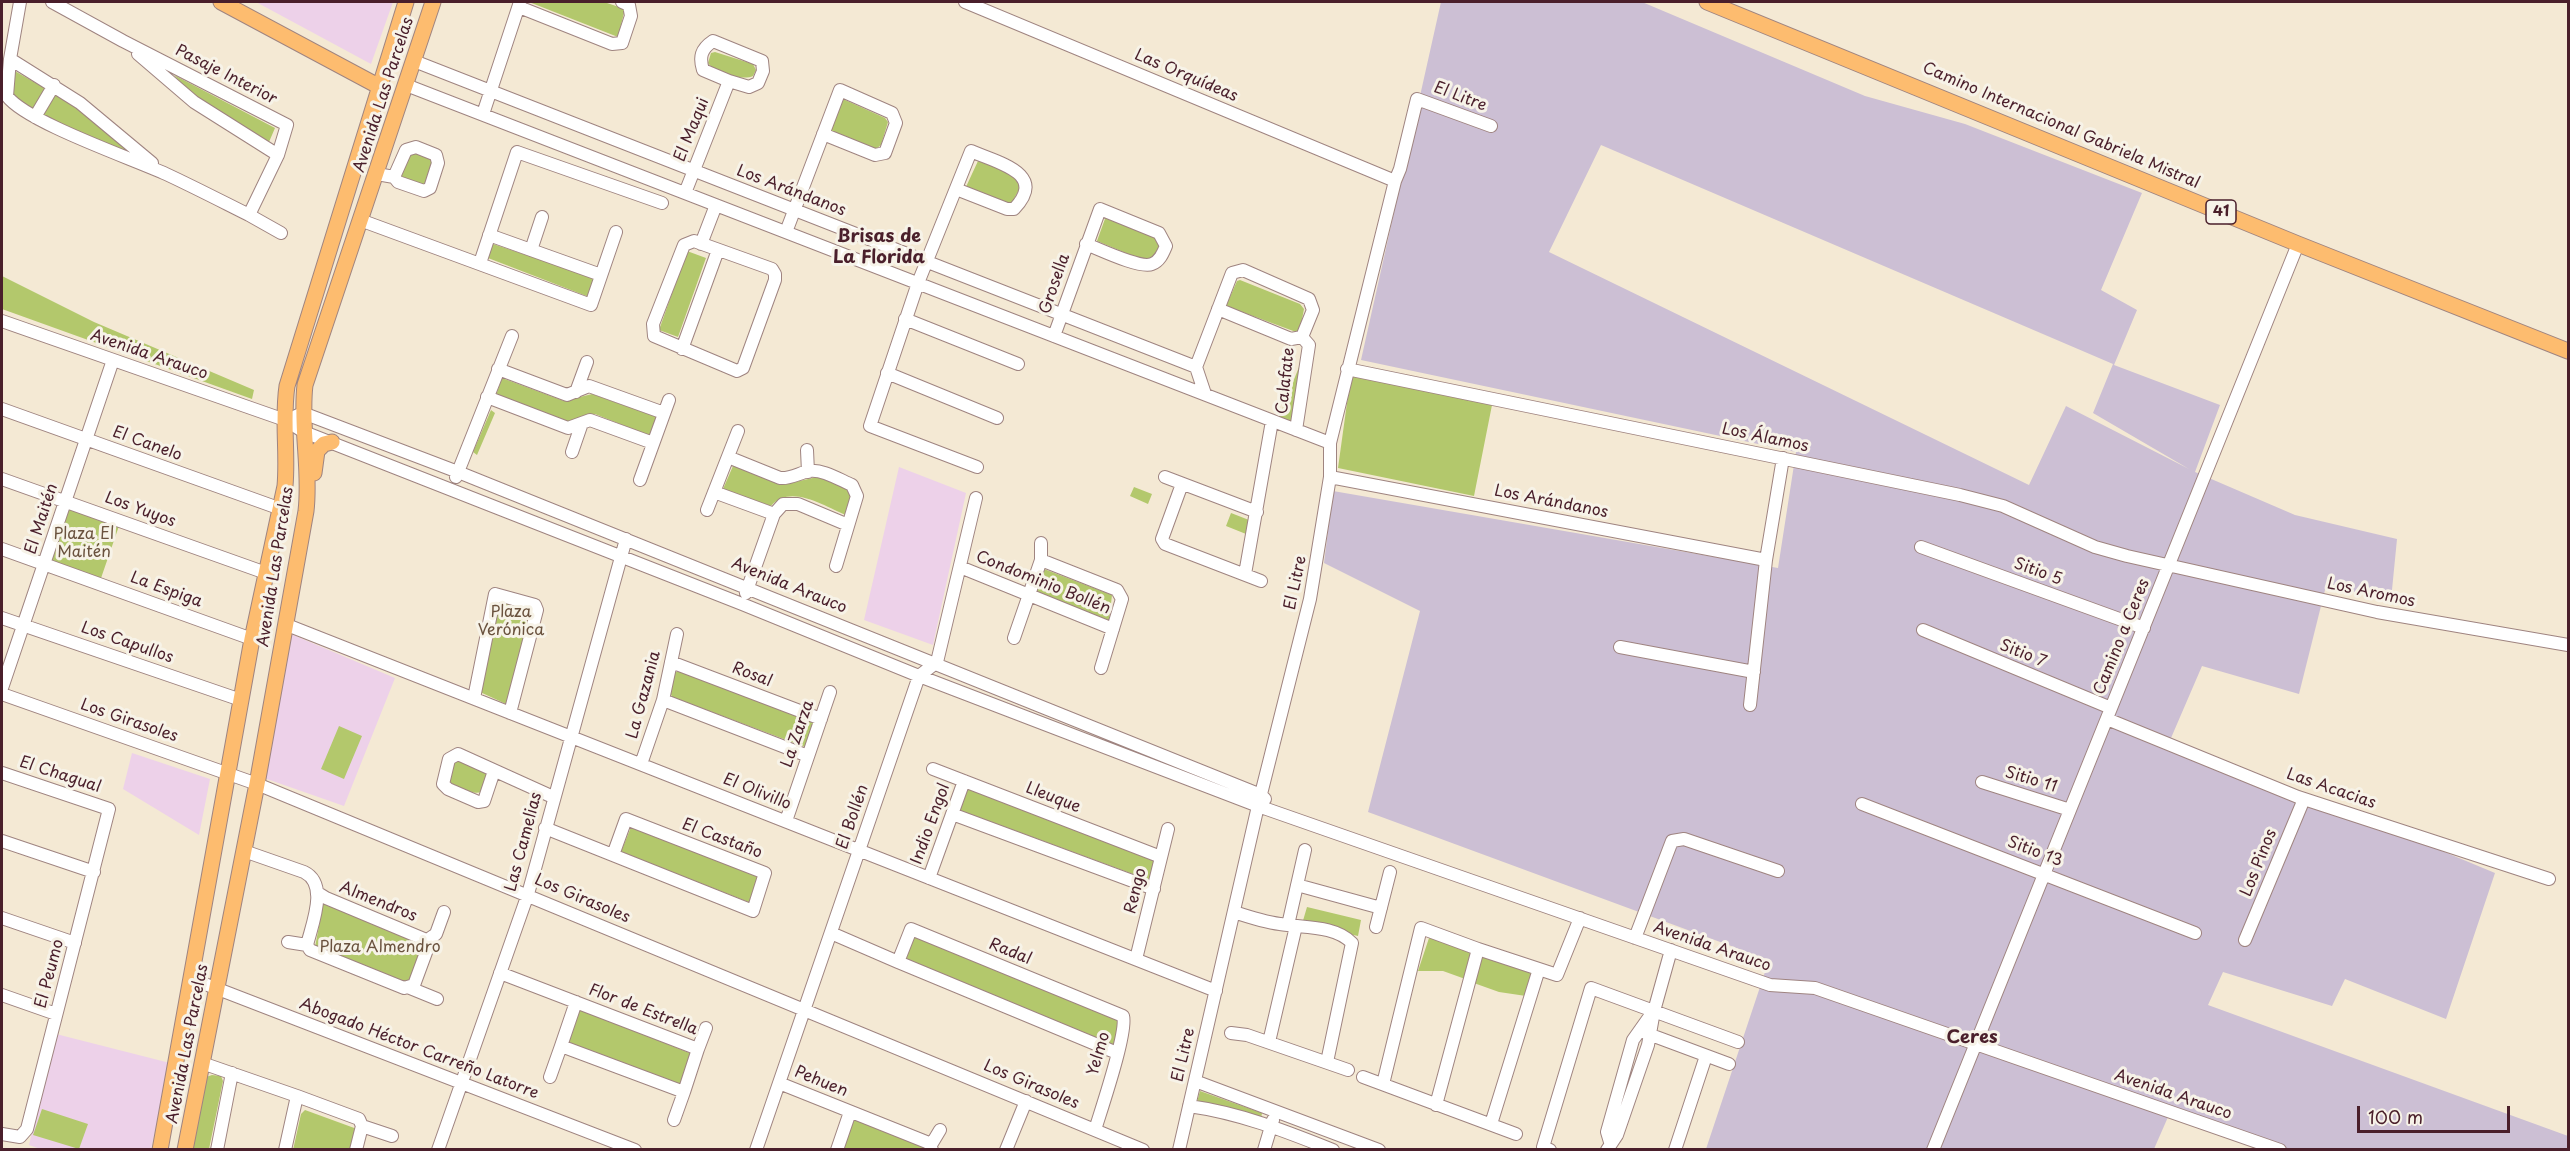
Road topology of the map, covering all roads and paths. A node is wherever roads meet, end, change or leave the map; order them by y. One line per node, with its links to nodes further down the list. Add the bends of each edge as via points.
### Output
1 (20, 2): 11 (street)
2 (52, 2): 10 (street, Pasaje Interior)
3 (221, 2): 16 (main road)
4 (406, 2): 16 (main road, Avenida Las Parcelas)
5 (433, 2): 12 (main road, Avenida Las Parcelas)
6 (622, 2): 9 (street, via 629,5 631,16 622,43 612,45)
7 (965, 2): 27 (street, Las Orquídeas)
8 (1707, 2): 42 (main road, Camino Internacional Gabriela Mistral / 41)
9 (520, 4): 17 (street)
10 (123, 41): 22 (street, Pasaje Interior, via 194,102); 22 (street, Pasaje Interior, via 286,125)
11 (10, 59): 14 (street); 19 (street, via 7,96)
12 (414, 61): 15 (main road, Avenida Las Parcelas); 17 (street, Los Arándanos)
13 (729, 81): 13 (street, via 703,70 700,59 705,46 713,41 762,61 758,83 749,87); 23 (street, El Maqui)
14 (54, 85): 19 (street); 24 (street)
15 (406, 85): 16 (main road); 18 (street); 25 (main road, Avenida Las Parcelas)
16 (380, 87): 73 (main road, Avenida Las Parcelas, via 287,386)
17 (490, 91): 18 (street); 23 (street, Los Arándanos)
18 (483, 114): 29 (street)
19 (35, 117): 24 (street)
20 (1491, 126): 27 (street, El Litre, via 1417,99)
21 (823, 134): 21 (street, via 840,90 892,113 896,123 885,153 875,155); 32 (street)
22 (278, 155): 33 (street, Pasaje Interior)
23 (693, 170): 29 (street, El Maqui); 32 (street, Los Arándanos)
24 (166, 174): 33 (street)
25 (377, 174): 26 (street); 35 (main road, Avenida Las Parcelas)
26 (394, 177)
27 (1395, 181): 63 (street, El Litre)
28 (956, 189): 28 (street, via 971,151 1020,172 1027,187 1014,209); 45 (street)
29 (685, 193): 31 (street)
30 (662, 203): 39 (street, via 517,152)
31 (716, 205): 37 (street); 40 (street)
32 (794, 209): 37 (street); 45 (street, Los Arándanos)
33 (249, 214): 38 (street)
34 (542, 217): 43 (street)
35 (360, 220): 46 (street); 70 (main road, Avenida Las Parcelas, via 311,363)
36 (616, 232): 47 (street)
37 (786, 232): 48 (street)
38 (281, 233)
39 (489, 235): 43 (street); 46 (street)
40 (701, 244): 44 (street); 56 (street, via 694,241 684,245 653,324 657,339)
41 (1086, 244): 41 (street, Grosella, via 1100,208 1160,233 1166,246 1162,257 1151,265); 50 (street, Grosella)
42 (2298, 244): 57 (main road, Camino Internacional Gabriela Mistral / 41); 113 (street, Camino a Ceres)
43 (531, 250): 47 (street)
44 (718, 250): 56 (street); 56 (street, via 772,270 776,280 743,368 737,371)
45 (927, 261): 48 (street); 50 (street, Los Arándanos)
46 (480, 263): 47 (street, via 591,305)
47 (601, 275)
48 (918, 283): 51 (street); 54 (street)
49 (1218, 309): 55 (street, Calafate, via 1291,339); 55 (street, Calafate, via 1232,273 1243,270 1309,299 1313,310); 61 (street, Calafate)
50 (1062, 314): 54 (street, Grosella); 61 (street, Los Arándanos)
51 (906, 319): 60 (street); 64 (street)
52 (2, 321): 58 (street, Avenida Arauco)
53 (512, 336): 62 (street)
54 (1054, 336): 66 (street)
55 (1302, 337): 76 (street, Calafate, via 1309,345)
56 (682, 349)
57 (2568, 351)
58 (113, 360): 73 (street, Avenida Arauco); 79 (street, El Maitén)
59 (587, 362): 65 (street)
60 (1018, 364)
61 (1196, 367): 66 (street)
62 (498, 369): 65 (street, via 567,395); 67 (street)
63 (1347, 369): 82 (street, El Litre); 86 (street, Los Álamos)
64 (887, 374): 72 (street); 87 (street, via 870,426)
65 (576, 392): 71 (street, via 589,386)
66 (1204, 394): 74 (street)
67 (487, 397): 75 (street, via 568,428); 88 (street)
68 (669, 399): 71 (street)
69 (2, 409): 79 (street, El Canelo)
70 (303, 413): 73 (street); 78 (main road, Avenida Las Parcelas); 88 (street, Avenida Arauco)
71 (664, 413): 81 (street)
72 (997, 418)
73 (285, 420): 78 (street, Avenida Arauco); 99 (main road, Avenida Las Parcelas, via 287,466)
74 (1272, 421): 76 (street); 102 (street)
75 (582, 423): 81 (street, via 590,420); 84 (street)
76 (1296, 430): 82 (street)
77 (738, 431): 85 (street)
78 (304, 432): 80 (street, Avenida Arauco); 101 (main road, Avenida Las Parcelas)
79 (86, 440): 98 (street, El Maitén); 99 (street, El Canelo)
80 (332, 442): 95 (street, Avenida Arauco); 101 (main road, via 317,451)
81 (653, 443): 93 (street)
82 (1330, 443): 91 (street, El Litre)
83 (807, 450): 89 (street)
84 (572, 452)
85 (728, 457): 89 (street, via 780,478); 96 (street)
86 (1783, 458): 111 (street); 113 (street, Los Álamos, via 2003,506 2095,547)
87 (977, 467)
88 (458, 471): 95 (street); 105 (street, Avenida Arauco)
89 (808, 472): 104 (street, via 820,472 852,485 857,496)
90 (1165, 477): 94 (street)
91 (1330, 477): 111 (street, Los Arándanos); 160 (street, El Litre, via 1310,599)
92 (2, 479): 98 (street, Los Yuyos)
93 (640, 480)
94 (1182, 484): 102 (street); 117 (street, via 1161,539)
95 (451, 489): 109 (street, Avenida Arauco)
96 (714, 492): 100 (street); 103 (street)
97 (976, 498): 115 (street)
98 (65, 502): 112 (street, El Maitén); 116 (street, Los Yuyos)
99 (281, 509): 116 (main road, Avenida Las Parcelas)
100 (707, 510)
101 (306, 511): 124 (main road, Avenida Las Parcelas)
102 (1257, 512): 117 (street)
103 (774, 514): 104 (street, via 783,504 798,504); 119 (street)
104 (848, 525): 114 (street)
105 (626, 539): 109 (street, Las Camelias); 119 (street, Avenida Arauco)
106 (1041, 543): 110 (street)
107 (1921, 547): 125 (street, Sitio 5)
108 (2, 549): 112 (street, La Espiga)
109 (622, 557): 121 (street, Avenida Arauco); 148 (street, Las Camelias)
110 (1041, 560): 120 (street); 126 (street, via 1117,591 1122,599)
111 (1766, 560): 136 (street)
112 (44, 564): 123 (street, El Maitén); 130 (street, La Espiga)
113 (2169, 564): 125 (street, Camino a Ceres); 131 (street, Los Aromos, via 2377,612)
114 (836, 566)
115 (960, 567): 120 (street, Condominio Bollén); 134 (street)
116 (266, 573): 130 (main road, Avenida Las Parcelas)
117 (1245, 574): 118 (street)
118 (1261, 581)
119 (748, 587): 121 (street); 134 (street, Avenida Arauco)
120 (1028, 596): 126 (street, Condominio Bollén); 129 (street)
121 (742, 604): 137 (street, Avenida Arauco)
122 (2, 618): 123 (street, Los Capullos)
123 (23, 625): 138 (street, El Maitén); 142 (street, Los Capullos)
124 (287, 625): 141 (street, El Olivillo); 157 (main road, Avenida Las Parcelas)
125 (2144, 628): 146 (street, Camino a Ceres)
126 (1113, 629): 135 (street)
127 (1923, 630): 146 (street, Sitio 7)
128 (677, 634): 133 (street, La Gazania)
129 (1014, 638)
130 (252, 639): 142 (main road, Avenida Las Parcelas)
131 (2568, 645)
132 (1620, 647): 136 (street)
133 (671, 662): 143 (street, La Gazania); 147 (street, Rosal)
134 (937, 662): 137 (street); 160 (street, Avenida Arauco)
135 (1101, 668)
136 (1754, 672): 144 (street)
137 (919, 676): 160 (street, Avenida Arauco); 170 (street, El Bollén)
138 (2, 688)
139 (830, 692): 147 (street, La Zarza)
140 (2, 694): 154 (street, Los Girasoles)
141 (474, 698): 145 (street, El Olivillo); 145 (street, via 495,594 535,605 537,610)
142 (241, 700): 154 (main road, Avenida Las Parcelas)
143 (663, 700): 149 (street); 150 (street, La Gazania)
144 (1750, 705)
145 (510, 713): 148 (street, El Olivillo)
146 (2109, 714): 159 (street, Las Acacias); 163 (street, Camino a Ceres)
147 (821, 719): 149 (street, La Zarza)
148 (571, 736): 150 (street, El Olivillo); 158 (street, Las Camelias)
149 (808, 756): 165 (street, La Zarza)
150 (641, 764): 165 (street, El Olivillo)
151 (933, 769): 155 (street, Lleuque)
152 (494, 771): 152 (street, via 484,801 478,802 443,784 453,755); 158 (street)
153 (2, 773): 162 (street, El Chagual)
154 (228, 773): 157 (street, Los Girasoles); 205 (main road, Avenida Las Parcelas)
155 (964, 781): 164 (street, Indio Engol); 173 (street, Lleuque)
156 (1982, 782): 163 (street, Sitio 11)
157 (257, 784): 169 (main road, Avenida Las Parcelas); 183 (street, Los Girasoles)
158 (553, 797): 166 (street, Las Camelias)
159 (2304, 799): 179 (street, Las Acacias); 194 (street, Los Pinos)
160 (1260, 800): 186 (street, El Litre); 188 (street, Avenida Arauco, via 1272,810)
161 (1862, 804): 177 (street, Sitio 13)
162 (109, 809): 175 (street, El Peumo)
163 (2070, 810): 177 (street, Camino a Ceres)
164 (952, 814): 178 (street, Indio Engol); 181 (street)
165 (786, 821): 170 (street, El Olivillo)
166 (545, 828): 172 (street, El Castaño); 183 (street, Las Camelias)
167 (1168, 829): 173 (street, Rengo)
168 (2, 841): 175 (street)
169 (243, 850): 182 (street, Almendros, via 310,875); 206 (main road, Avenida Las Parcelas)
170 (859, 850): 178 (street, El Olivillo); 191 (street, El Bollén)
171 (1305, 850): 180 (street)
172 (613, 855): 172 (street, El Castaño, via 626,819 765,873 753,911)
173 (1161, 857): 181 (street, Rengo)
174 (1778, 871): 193 (street, via 1676,839)
175 (94, 872): 197 (street, El Peumo)
176 (1390, 873): 184 (street)
177 (2045, 873): 192 (street, Sitio 13); 223 (street, Camino a Ceres)
178 (929, 878): 201 (street, El Olivillo)
179 (2549, 879)
180 (1297, 885): 184 (street); 189 (street)
181 (1154, 889): 201 (street, Rengo)
182 (318, 893): 195 (street, Almendros); 198 (street, Almendros)
183 (528, 894): 204 (street, Las Camelias); 212 (street, Los Girasoles)
184 (1381, 908): 190 (street)
185 (444, 912): 195 (street, Almendros, via 436,934)
186 (1234, 912): 189 (street); 208 (street, El Litre)
187 (2, 918): 197 (street)
188 (1580, 918): 193 (street, Avenida Arauco); 203 (street, via 1557,975)
189 (1292, 926): 221 (street); 228 (street, via 1322,929 1352,943)
190 (1376, 927)
191 (831, 933): 202 (street); 212 (street, El Bollén)
192 (2195, 933)
193 (1635, 938): 200 (street, Avenida Arauco)
194 (2245, 940)
195 (426, 941): 207 (street, Almendros, via 428,947)
196 (288, 942): 198 (street)
197 (75, 943): 214 (street, El Peumo)
198 (307, 945): 207 (street, via 310,950)
199 (1478, 949): 203 (street); 238 (street, via 1421,928); 242 (street)
200 (1671, 950): 213 (street); 223 (street, Avenida Arauco, via 1770,985 1815,988)
201 (1136, 959): 208 (street, El Olivillo)
202 (898, 962): 215 (street, Radal, via 911,929 1123,1016); 226 (street)
203 (1539, 969): 247 (street)
204 (500, 973): 211 (street, Flor de Estrella); 237 (street, Las Camelias)
205 (192, 979): 206 (street, Abogado Héctor Carreño Latorre); 219 (main road, Avenida Las Parcelas)
206 (217, 988): 220 (main road, Avenida Las Parcelas); 237 (street, Abogado Héctor Carreño Latorre)
207 (410, 988): 210 (street)
208 (1216, 991): 235 (street, El Litre)
209 (2, 995): 214 (street)
210 (437, 999)
211 (576, 1002): 224 (street, Flor de Estrella); 225 (street, Flor de Estrella)
212 (804, 1009): 236 (street, El Bollén); 241 (street, Los Girasoles)
213 (1654, 1011): 218 (street); 222 (street); 272 (street, via 1592,988 1544,1147)
214 (56, 1014): 253 (street, El Peumo, via 27,1129 20,1137)
215 (1125, 1022): 226 (street, Yelmo)
216 (706, 1028): 225 (street, Flor de Estrella)
217 (1231, 1033): 221 (street)
218 (1644, 1033): 227 (street); 255 (street, via 1647,1045 1617,1135)
219 (182, 1036): 220 (main road); 257 (main road, Avenida Las Parcelas)
220 (206, 1040): 229 (main road, Avenida Las Parcelas)
221 (1269, 1042): 228 (street)
222 (1738, 1042)
223 (1976, 1043): 274 (street, Camino a Ceres); 275 (street, Avenida Arauco)
224 (561, 1046): 233 (street, Flor de Estrella); 239 (street)
225 (698, 1049): 239 (street, Flor de Estrella)
226 (1117, 1053): 251 (street, Yelmo)
227 (1706, 1056): 230 (street); 273 (street)
228 (1327, 1062): 231 (street)
229 (202, 1064): 232 (street); 258 (main road, Avenida Las Parcelas)
230 (1729, 1064)
231 (1348, 1070)
232 (232, 1073): 240 (street); 259 (street)
233 (550, 1077)
234 (1363, 1077): 238 (street)
235 (1195, 1081): 243 (street, El Litre); 244 (street)
236 (779, 1083): 245 (street, Pehuen); 264 (street, El Bollén)
237 (460, 1084): 262 (street, Las Camelias); 263 (street, Abogado Héctor Carreño Latorre)
238 (1383, 1084): 242 (street)
239 (684, 1092): 246 (street, Flor de Estrella)
240 (297, 1096): 249 (street, via 359,1119); 260 (street)
241 (1026, 1101): 251 (street, Los Girasoles); 266 (street)
242 (1436, 1105): 247 (street)
243 (1189, 1106): 248 (street, via 1225,1111); 268 (street, El Litre)
244 (1276, 1110): 248 (street); 271 (street)
245 (850, 1112): 256 (street, Pehuen, via 929,1143); 265 (street)
246 (674, 1120)
247 (1491, 1124): 252 (street)
248 (1271, 1125): 269 (street); 270 (street)
249 (362, 1126): 254 (street); 261 (street)
250 (940, 1130): 256 (street)
251 (1095, 1130): 267 (street, Los Girasoles)
252 (1516, 1134)
253 (7, 1136)
254 (392, 1136)
255 (1609, 1146)
256 (932, 1148)
257 (160, 1149)
258 (185, 1149)
259 (217, 1149)
260 (285, 1149)
261 (356, 1149)
262 (438, 1149)
263 (635, 1149)
264 (756, 1149)
265 (837, 1149)
266 (1006, 1149)
267 (1143, 1149)
268 (1179, 1149)
269 (1264, 1149)
270 (1333, 1149)
271 (1379, 1149)
272 (1550, 1149)
273 (1675, 1149)
274 (1933, 1149)
275 (2280, 1149)

